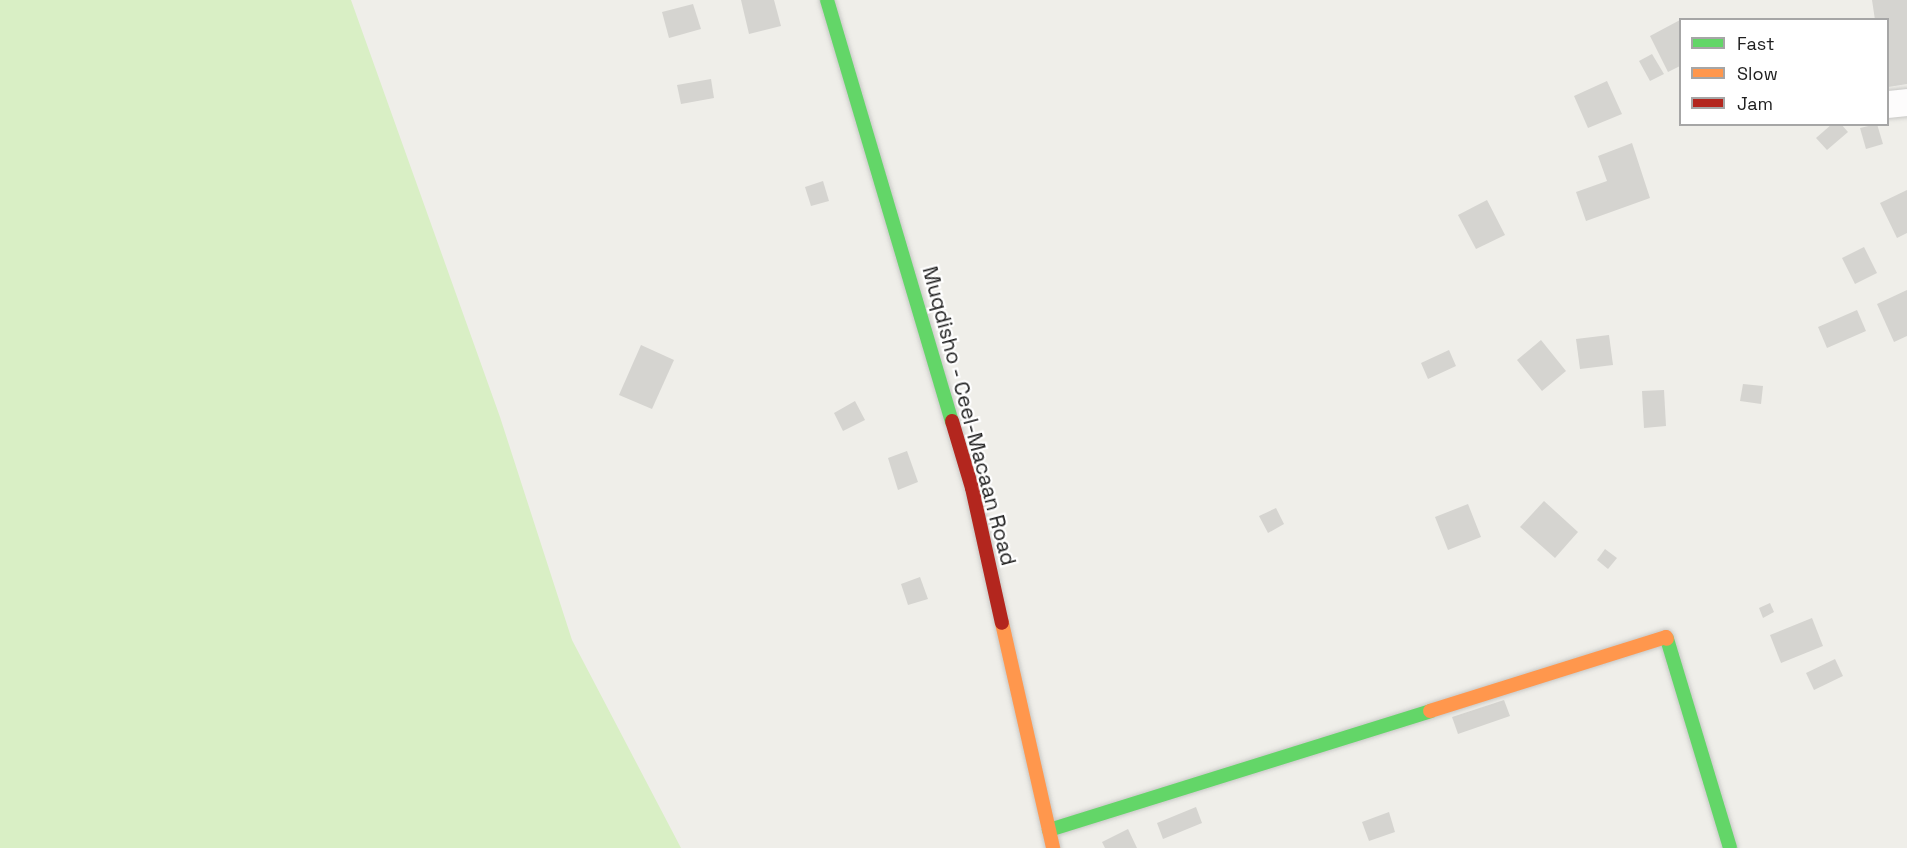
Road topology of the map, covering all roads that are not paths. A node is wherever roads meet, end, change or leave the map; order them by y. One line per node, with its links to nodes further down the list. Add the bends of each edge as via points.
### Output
1 (827, 0): 4 (street, Muqdisho - Ceel-Macaan Road, via 972,488)
2 (1907, 102): 3 (street)
3 (1889, 104)
4 (1049, 830): 5 (street, Muqdisho - Ceel-Macaan Road); 6 (street, via 1666,637)
5 (1053, 848)
6 (1730, 848)

